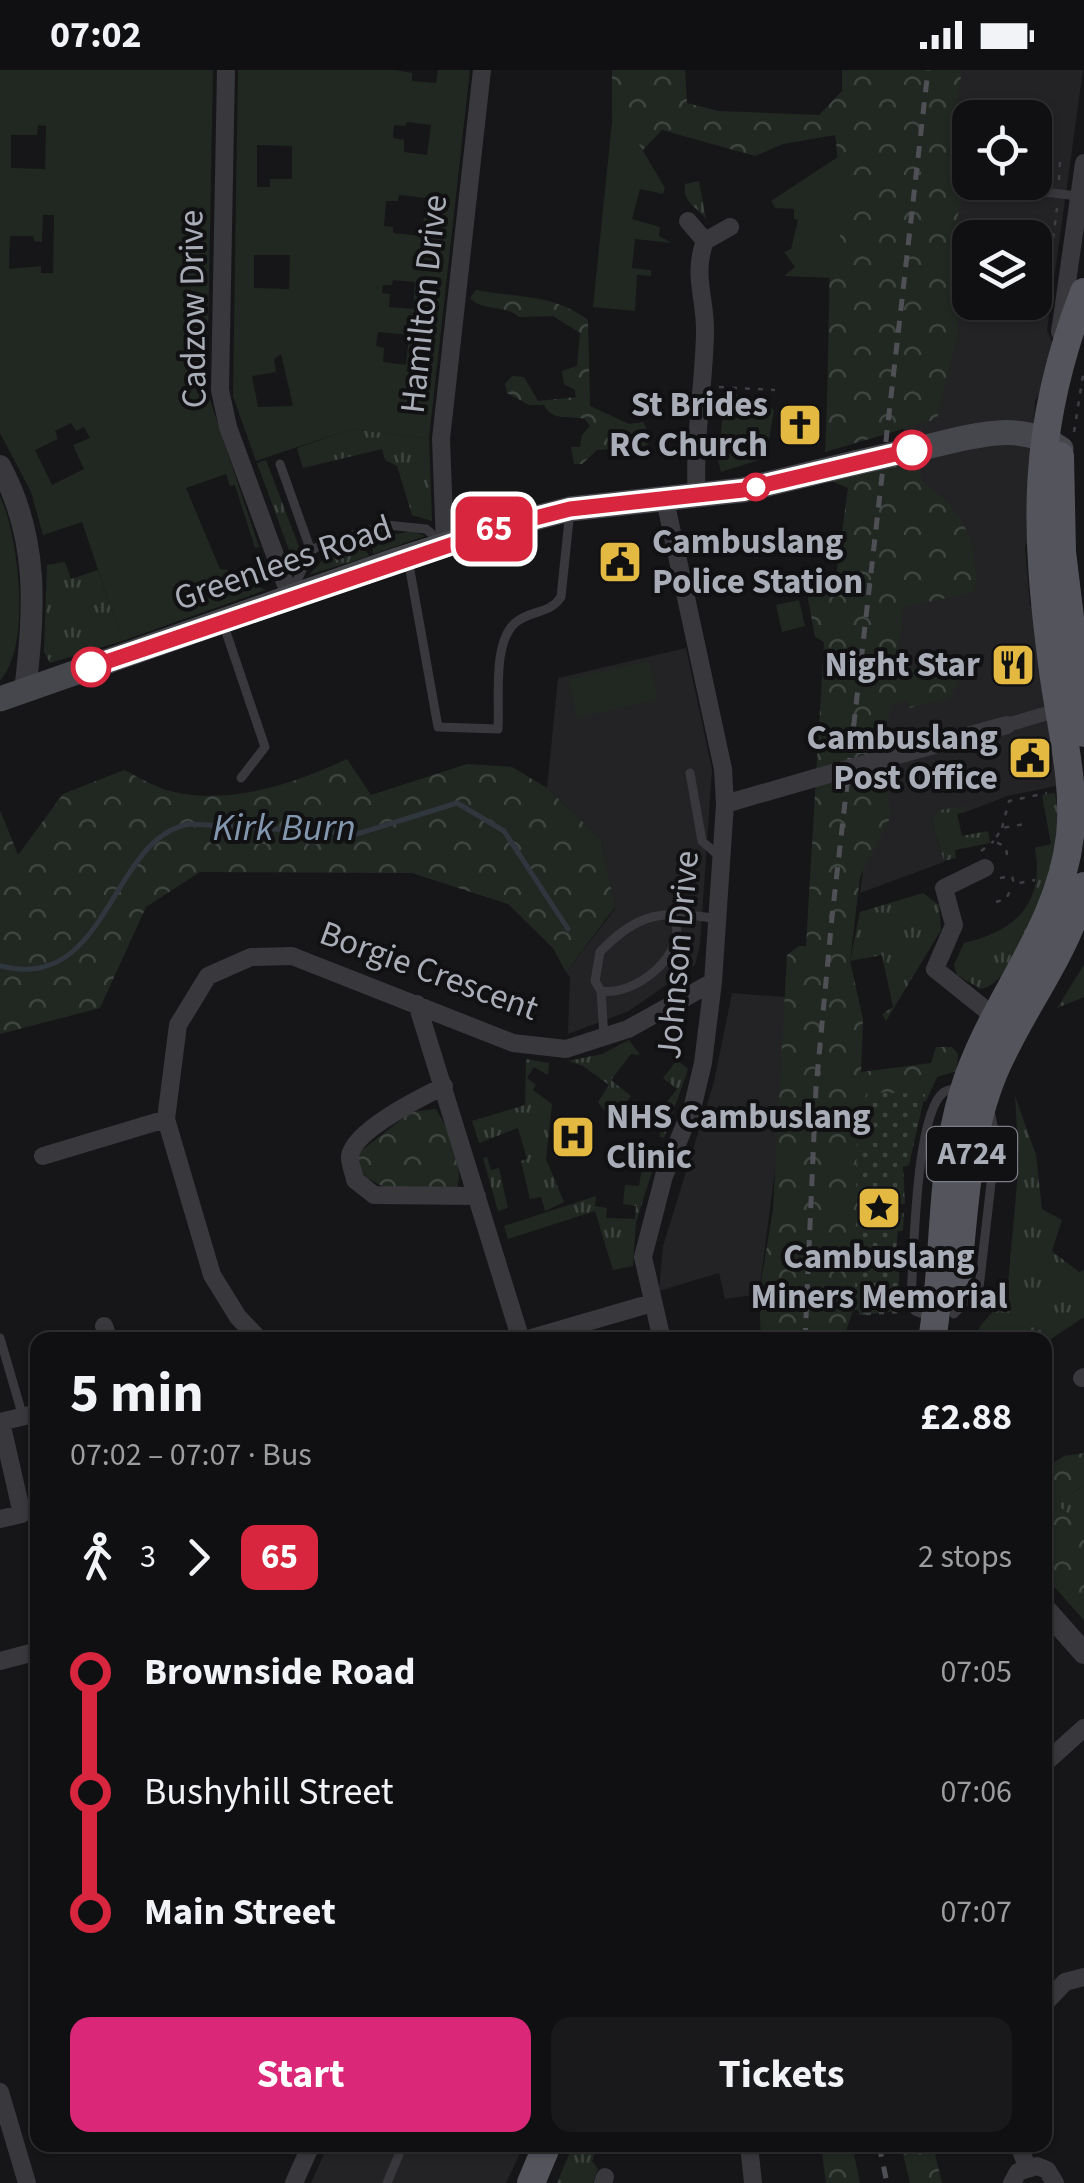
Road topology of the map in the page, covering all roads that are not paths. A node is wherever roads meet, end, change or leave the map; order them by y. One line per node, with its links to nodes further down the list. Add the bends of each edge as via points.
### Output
1 (226, 70): 21 (street, Cadzow Drive, via 220,390)
2 (482, 70): 18 (street, Hamilton Drive, via 442,440)
3 (1084, 164): 5 (street)
4 (1052, 193): 5 (lane)
5 (1078, 196): 11 (street)
6 (688, 220): 8 (street)
7 (730, 228): 8 (street)
8 (705, 241): 15 (street, via 696,281 705,317)
9 (1084, 292): 11 (main road, A724)
10 (1084, 301): 12 (main road, A724)
11 (1059, 357): 12 (main road, A724)
12 (1052, 443): 15 (main road, Greenlees Road, bridge, via 1000,432); 25 (main road, A724, via 1040,536); 27 (main road, A724)
13 (280, 464): 19 (lane)
14 (0, 466): 23 (street, via 26,527 33,572)
15 (697, 498): 16 (main road, Greenlees Road)
16 (665, 500): 17 (main road, Greenlees Road); 30 (street, Johnson Drive, via 719,734)
17 (570, 509): 18 (main road, Greenlees Road); 20 (lane, via 562,598 554,609 516,623 503,641 498,729 438,728)
18 (446, 545): 19 (lane, via 426,529 386,525); 20 (main road, Greenlees Road)
19 (311, 551): 21 (lane)
20 (407, 556): 21 (main road, Greenlees Road)
21 (290, 596): 22 (main road, Greenlees Road)
22 (222, 620): 23 (main road, Greenlees Road); 29 (lane, via 265,747)
23 (25, 690): 24 (main road, Greenlees Road)
24 (0, 700)
25 (1058, 710): 26 (street); 33 (main road, A724, via 1072,820)
26 (1006, 725): 30 (street, bridge)
27 (1084, 733)
28 (690, 774): 31 (lane, via 702,840)
29 (242, 778)
30 (725, 804): 31 (street, Johnson Drive)
31 (720, 857): 35 (street, Johnson Drive)
32 (984, 868): 39 (street, via 944,888 954,924 936,970)
33 (1071, 897): 39 (main road, A724); 42 (main road, A724)
34 (674, 916): 35 (lane); 37 (lane, via 679,934 672,955 624,988); 37 (lane, via 642,918 604,947 595,968)
35 (716, 918): 36 (street, Johnson Drive)
36 (713, 982): 40 (street, Borgie Crescent); 46 (street, Johnson Drive, via 694,1104 664,1176 643,1257)
37 (601, 991): 40 (lane)
38 (417, 1004): 40 (street, Borgie Crescent, via 513,1042 566,1049); 41 (street); 43 (street, Borgie Crescent, via 292,956 251,957 208,976 178,1025)
39 (996, 1018): 42 (main road, A724)
40 (604, 1037)
41 (444, 1086): 45 (street); 45 (street, via 358,1140 350,1156 355,1180 374,1195)
42 (976, 1090): 47 (main road, A724, via 946,1182); 47 (lane, via 996,1140 979,1288)
43 (166, 1119): 44 (street); 48 (street, Borgie Crescent, via 212,1274)
44 (43, 1156)
45 (478, 1196): 49 (street)
46 (652, 1303): 50 (street); 51 (street, Johnson Drive)
47 (937, 1325)
48 (252, 1332)
49 (520, 1332)
50 (551, 1332)
51 (660, 1332)
52 (0, 1338): 53 (lane)
53 (30, 1415): 54 (street)
54 (0, 1422): 55 (street, via 22,1514)
55 (0, 1519)
56 (1052, 1617): 58 (street)
57 (30, 1653): 59 (street)
58 (1084, 1654)
59 (0, 1661)
60 (1084, 1728): 61 (street)
61 (1052, 1757)
62 (1084, 1977): 63 (street, via 1064,1982)
63 (1052, 1995)
64 (0, 2092): 71 (street)
65 (308, 2152): 72 (street)
66 (400, 2152): 73 (lane)
67 (544, 2152): 74 (main road)
68 (750, 2152): 75 (street)
69 (1021, 2152): 70 (street)
70 (1026, 2167): 76 (street); 77 (street, via 1047,2170)
71 (28, 2183)
72 (294, 2183)
73 (387, 2183)
74 (532, 2183)
75 (753, 2183)
76 (1012, 2183)
77 (1055, 2183)

